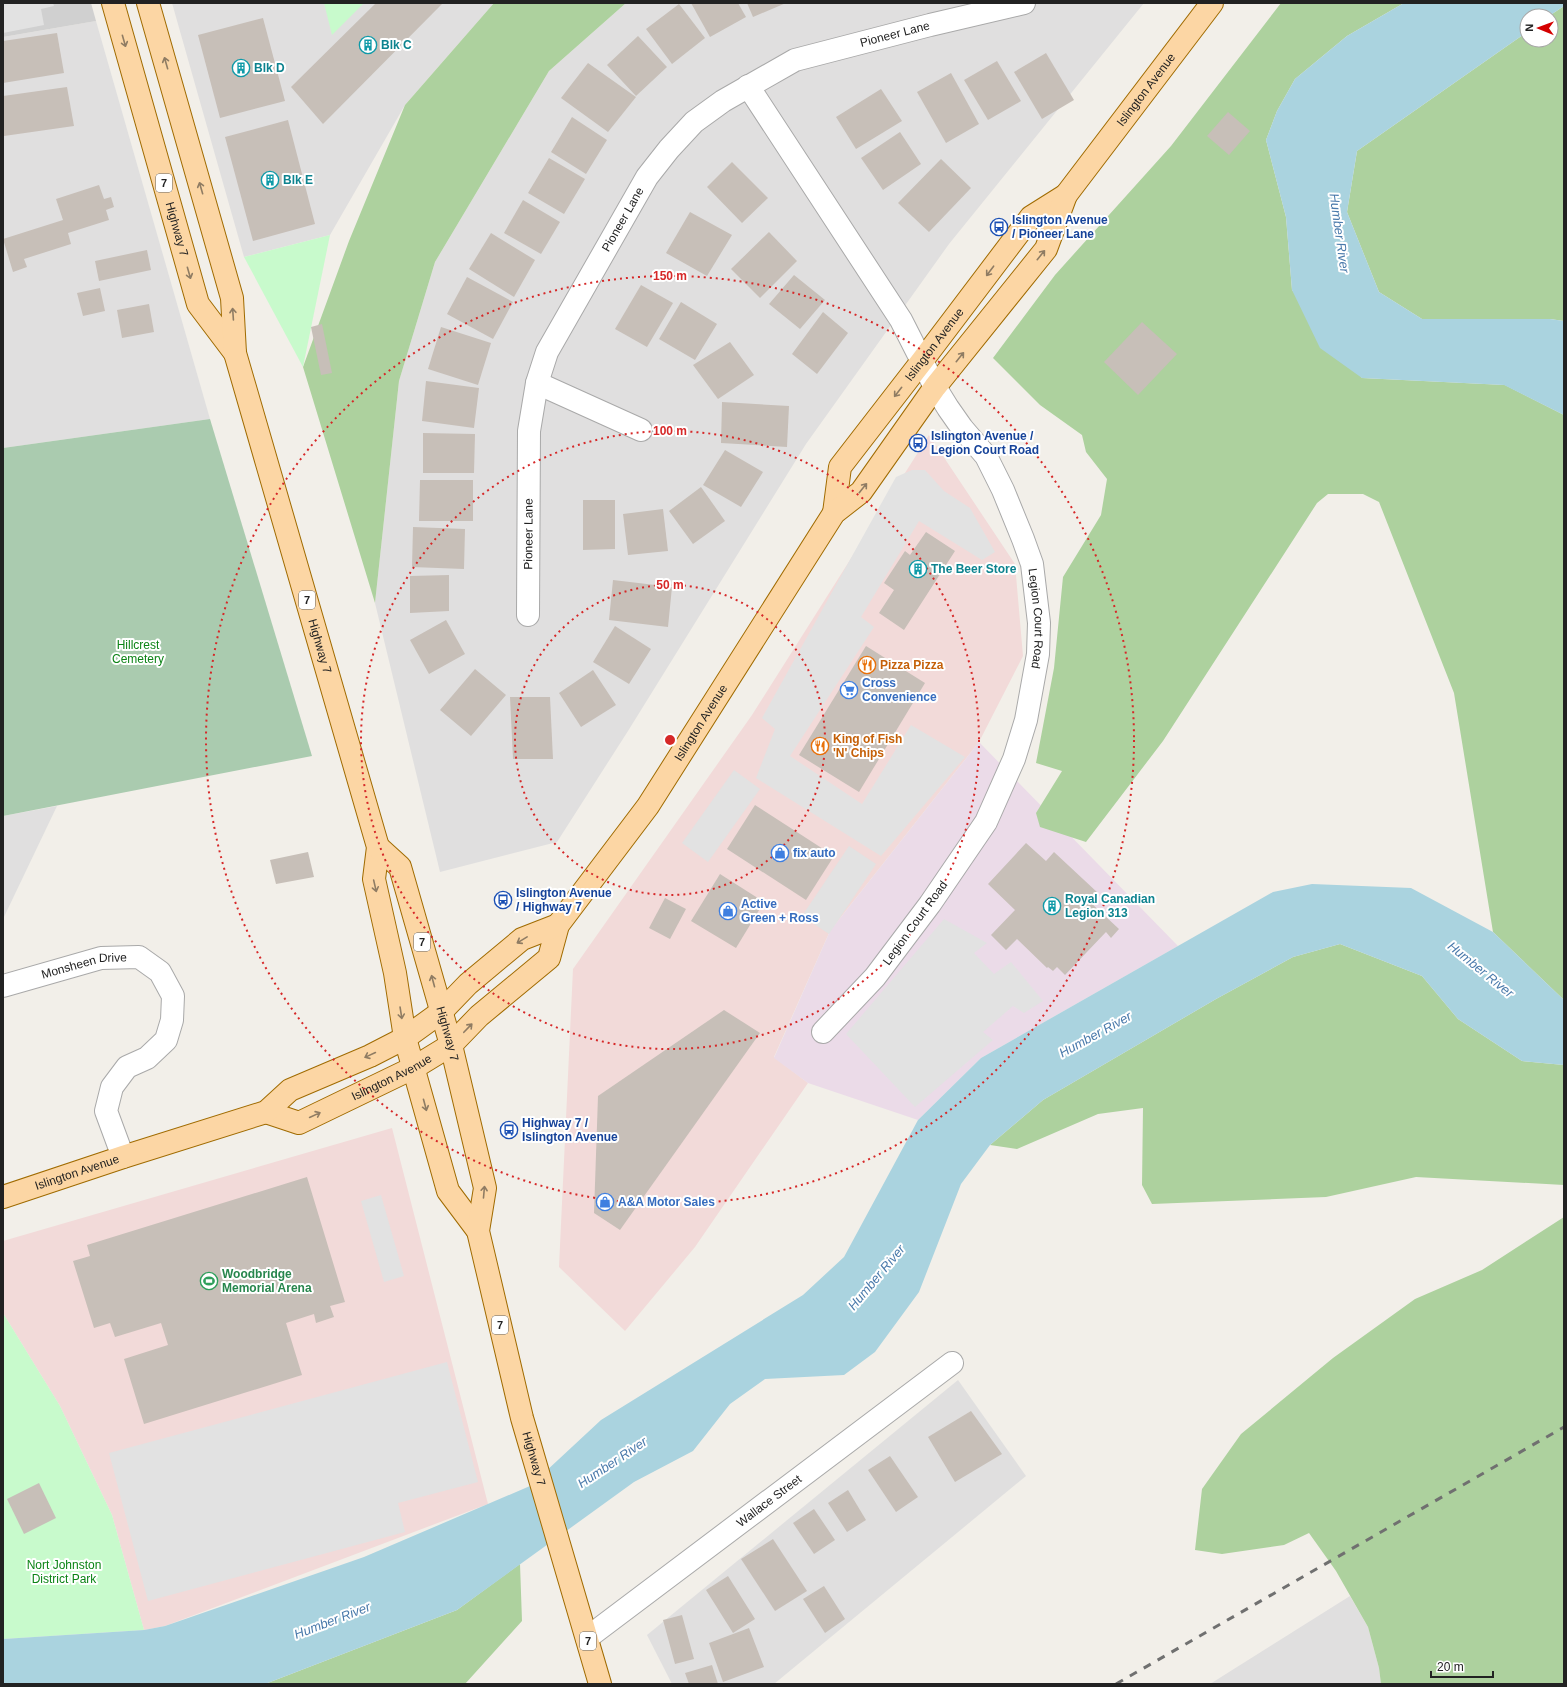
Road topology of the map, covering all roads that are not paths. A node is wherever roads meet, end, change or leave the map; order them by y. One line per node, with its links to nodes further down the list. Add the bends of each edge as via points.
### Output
1 (113, 3): 7 (main road, Highway 7 / 7, one-way to 7, via 198,304)
2 (148, 3): 7 (main road, Highway 7 / 7, one-way to 2, via 232,298)
3 (1024, 3): 5 (street, Pioneer Lane, via 795,60)
4 (1212, 3): 6 (main road, Islington Avenue)
5 (748, 86): 8 (street, via 901,320); 9 (street, Pioneer Lane, via 694,122 647,177 547,352)
6 (1066, 195): 8 (main road, Islington Avenue, one-way to 8, via 1031,218); 10 (main road, Islington Avenue, one-way to 6, via 1046,249)
7 (235, 353): 14 (main road, Highway 7 / 7)
8 (922, 362): 10 (street, Legion Court Road); 12 (main road, Islington Avenue, one-way to 12, via 840,467)
9 (537, 383): 11 (street); 13 (street, Pioneer Lane, via 529,431)
10 (935, 387): 12 (main road, Islington Avenue, one-way to 10, via 861,492); 18 (street, Legion Court Road, via 962,428 986,456 1003,490 1032,564 1039,623 1038,654 1030,703 1014,760 986,822 930,904 875,977)
11 (641, 430)
12 (834, 513): 15 (main road, Islington Avenue, via 648,806)
13 (528, 615)
14 (378, 847): 17 (main road, Highway 7 / 7, one-way to 14, via 400,866); 19 (main road, Highway 7 / 7, one-way to 19, via 374,879 395,973)
15 (558, 925): 17 (main road, Islington Avenue, one-way to 17, via 522,939 468,984); 20 (main road, Islington Avenue, one-way to 15, via 479,1016 549,958)
16 (3, 986): 23 (street, Monsheen Drive, via 101,958 140,957 160,972 173,996 172,1020 166,1040 147,1058 127,1068 112,1087 106,1111)
17 (441, 1012): 19 (main road, Islington Avenue); 20 (main road, Highway 7 / 7)
18 (823, 1032)
19 (405, 1038): 21 (main road, Highway 7 / 7); 22 (main road, Islington Avenue, one-way to 22, via 290,1090)
20 (451, 1046): 21 (main road, Islington Avenue); 25 (main road, Highway 7 / 7, one-way to 20, via 485,1188)
21 (414, 1068): 22 (main road, Islington Avenue, one-way to 21, via 299,1123); 25 (main road, Highway 7 / 7, one-way to 25, via 448,1191)
22 (266, 1112): 23 (main road, Islington Avenue)
23 (123, 1157): 24 (main road, Islington Avenue)
24 (3, 1197)
25 (478, 1231): 27 (main road, Highway 7 / 7, via 522,1418)
26 (952, 1363): 27 (street, Wallace Street)
27 (587, 1638): 28 (main road, Highway 7 / 7)
28 (600, 1684)

